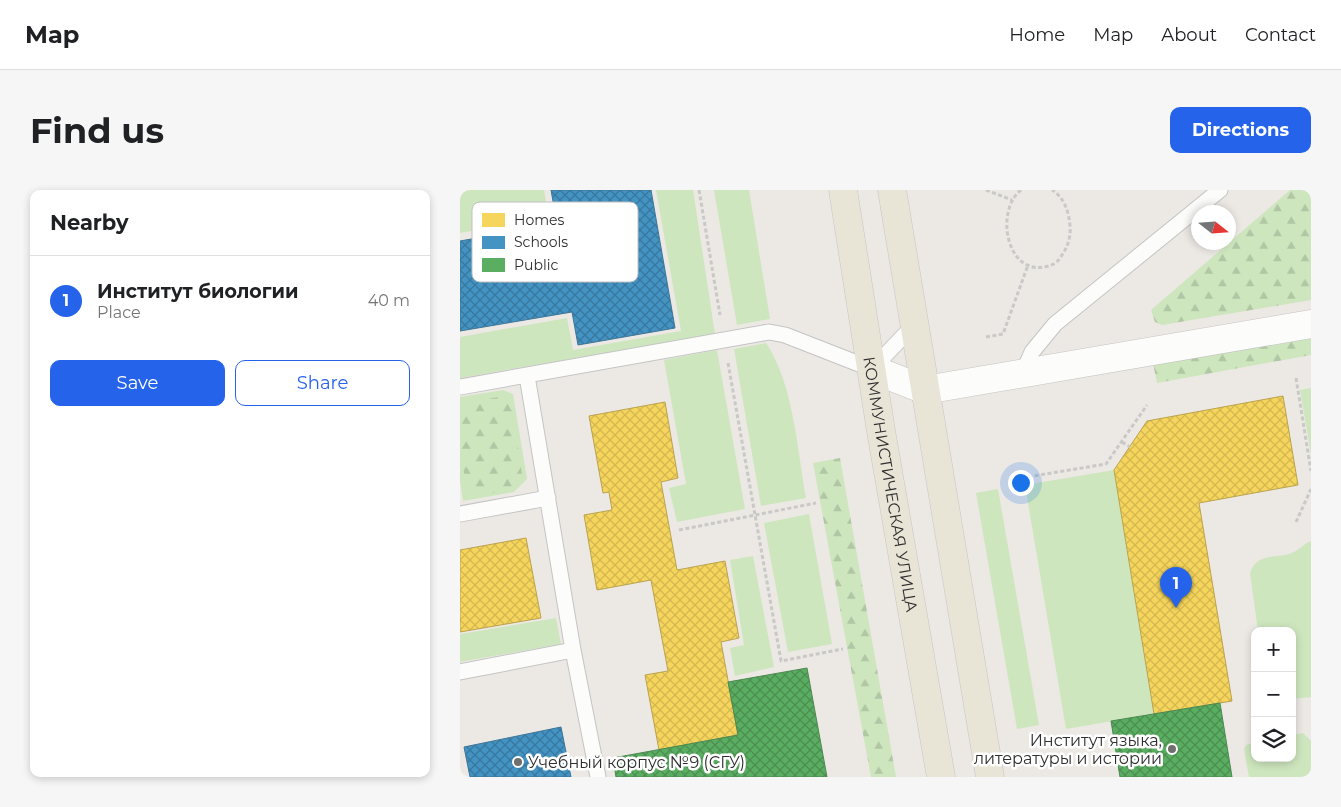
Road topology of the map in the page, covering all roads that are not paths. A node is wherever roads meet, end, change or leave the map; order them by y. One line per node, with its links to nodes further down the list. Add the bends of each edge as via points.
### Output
1 (843, 190): 6 (main road, КОММУНИСТИЧЕСКАЯ УЛИЦА)
2 (892, 190): 4 (main road)
3 (1220, 190): 7 (lane, via 1055,324 1032,352)
4 (914, 324): 6 (lane); 10 (main road)
5 (1311, 324): 7 (street)
6 (872, 369): 8 (lane, via 785,334 769,332); 10 (street); 16 (main road, КОММУНИСТИЧЕСКАЯ УЛИЦА)
7 (1023, 373): 10 (street)
8 (527, 376): 9 (lane); 11 (lane)
9 (460, 387)
10 (925, 390): 17 (main road)
11 (548, 498): 12 (lane); 13 (lane)
12 (460, 514)
13 (573, 650): 14 (lane); 15 (lane)
14 (460, 672)
15 (598, 777)
16 (942, 777)
17 (990, 777)

